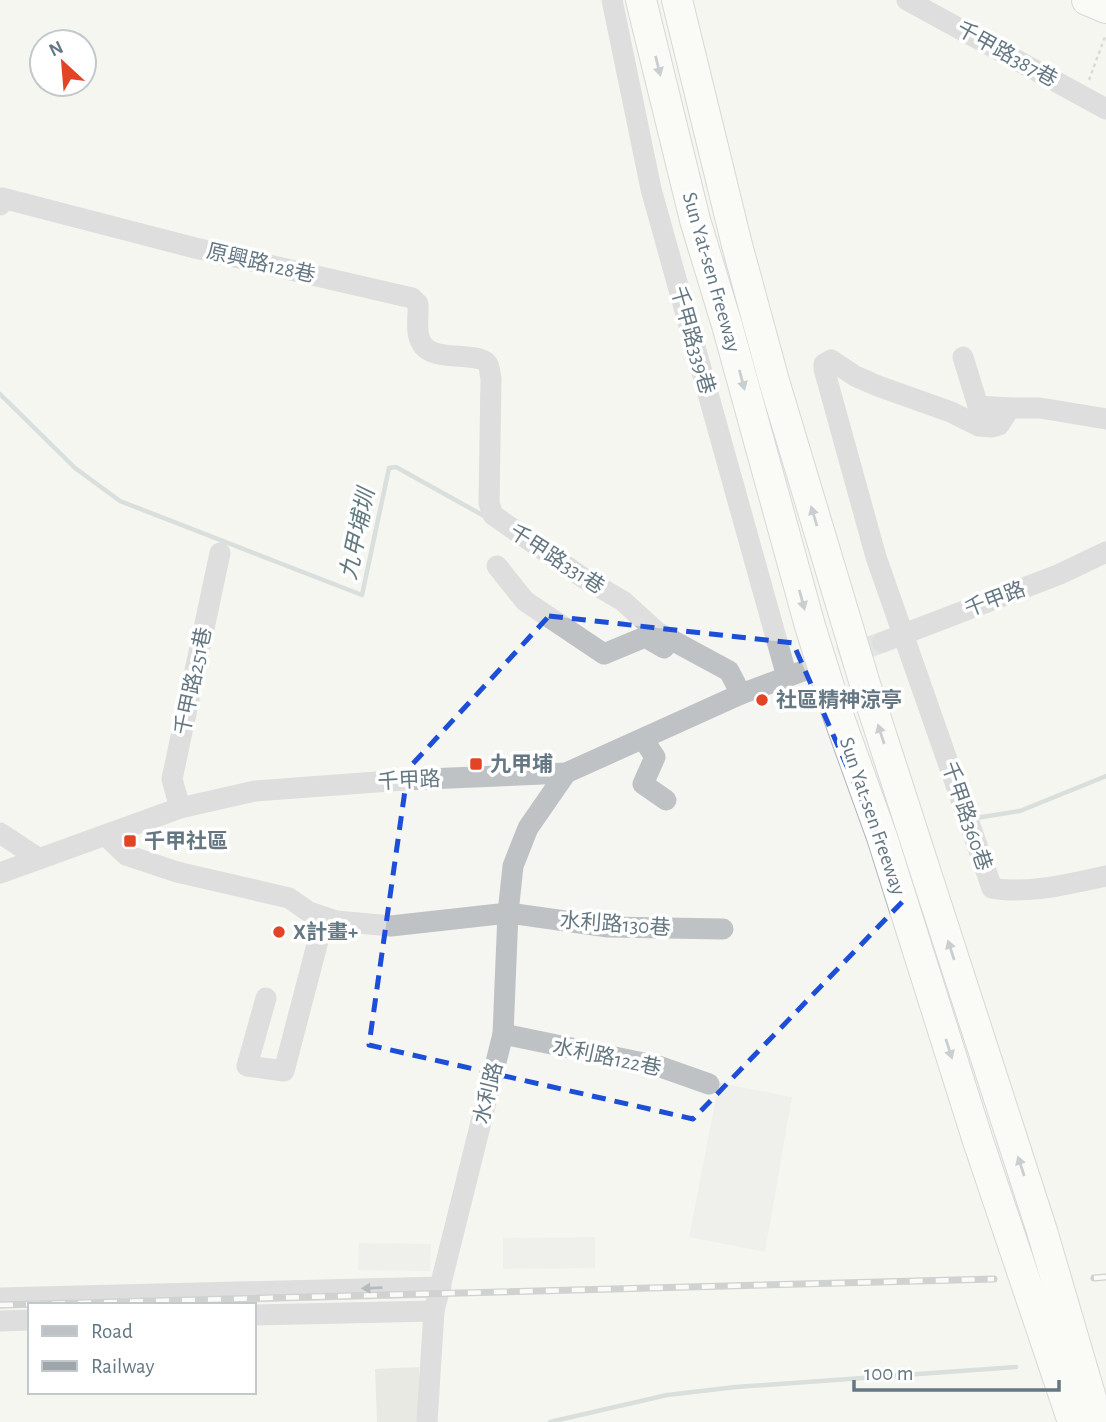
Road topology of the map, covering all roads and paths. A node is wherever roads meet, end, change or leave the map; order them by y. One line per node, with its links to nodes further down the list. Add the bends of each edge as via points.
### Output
1 (612, 0): 21 (street, 千甲路339巷, via 651,189)
2 (641, 0): 38 (highway, Sun Yat-sen Freeway, one-way to 38, via 695,220 810,626)
3 (677, 0): 39 (highway, Sun Yat-sen Freeway, one-way to 3, via 868,694 778,394)
4 (907, 0): 8 (street, 千甲路387巷)
5 (1087, 0): 6 (highway)
6 (1106, 8)
7 (1106, 34): 8 (path)
8 (1083, 97): 9 (street, 千甲路387巷)
9 (1106, 109)
10 (0, 205): 12 (street, 原興路128巷, via 2,198 39,206 412,298 418,304 418,335 424,347)
11 (963, 357): 13 (street, via 978,406)
12 (486, 362): 22 (street, 千甲路331巷, via 491,379 489,503 493,515 623,601 657,632 729,671)
13 (1010, 408): 14 (street); 18 (street, via 999,425 979,426 878,386 831,360 824,364 876,557)
14 (1106, 419)
15 (1106, 552): 18 (street, 千甲路)
16 (220, 553): 26 (street, 千甲路251巷, via 172,779)
17 (497, 566): 22 (street, via 525,601 604,654 645,637)
18 (904, 635): 19 (street, 千甲路); 31 (street, 千甲路360巷, via 992,888 1005,891)
19 (883, 642)
20 (811, 667): 21 (street, 千甲路)
21 (787, 677): 22 (street, 千甲路)
22 (741, 694): 23 (street, 千甲路)
23 (643, 739): 24 (street, 千甲路); 25 (street, via 655,757 643,784)
24 (566, 773): 26 (street, 千甲路, via 255,791); 32 (street, 水利路, via 518,850)
25 (666, 800)
26 (180, 808): 28 (street, 千甲路)
27 (0, 833): 29 (street)
28 (105, 835): 29 (street, 千甲路); 33 (street, via 126,855 289,898)
29 (38, 858): 30 (street, 千甲路)
30 (0, 873)
31 (1106, 876)
32 (508, 913): 33 (street, 水利路130巷, via 391,926); 34 (street, 水利路130巷, via 608,928); 36 (street, 水利路)
33 (324, 918): 35 (street, via 284,1071 247,1066)
34 (723, 929)
35 (266, 998)
36 (503, 1034): 37 (street, 水利路122巷, via 658,1066); 40 (street, 水利路)
37 (709, 1084)
38 (978, 1141): 53 (highway); 54 (highway, Sun Yat-sen Freeway)
39 (1042, 1231): 51 (highway); 55 (highway, Sun Yat-sen Freeway)
40 (441, 1287): 41 (street, one-way to 41); 46 (street, 水利路)
41 (297, 1290): 43 (street); 47 (street, via 292,1301)
42 (0, 1298): 45 (street)
43 (238, 1299): 44 (street)
44 (90, 1300): 45 (street)
45 (41, 1301)
46 (434, 1311): 47 (street); 52 (street, 水利路)
47 (298, 1313): 48 (street)
48 (256, 1315)
49 (28, 1320): 50 (street)
50 (0, 1321)
51 (1106, 1390)
52 (427, 1422)
53 (1052, 1422)
54 (1073, 1422)
55 (1098, 1422)

